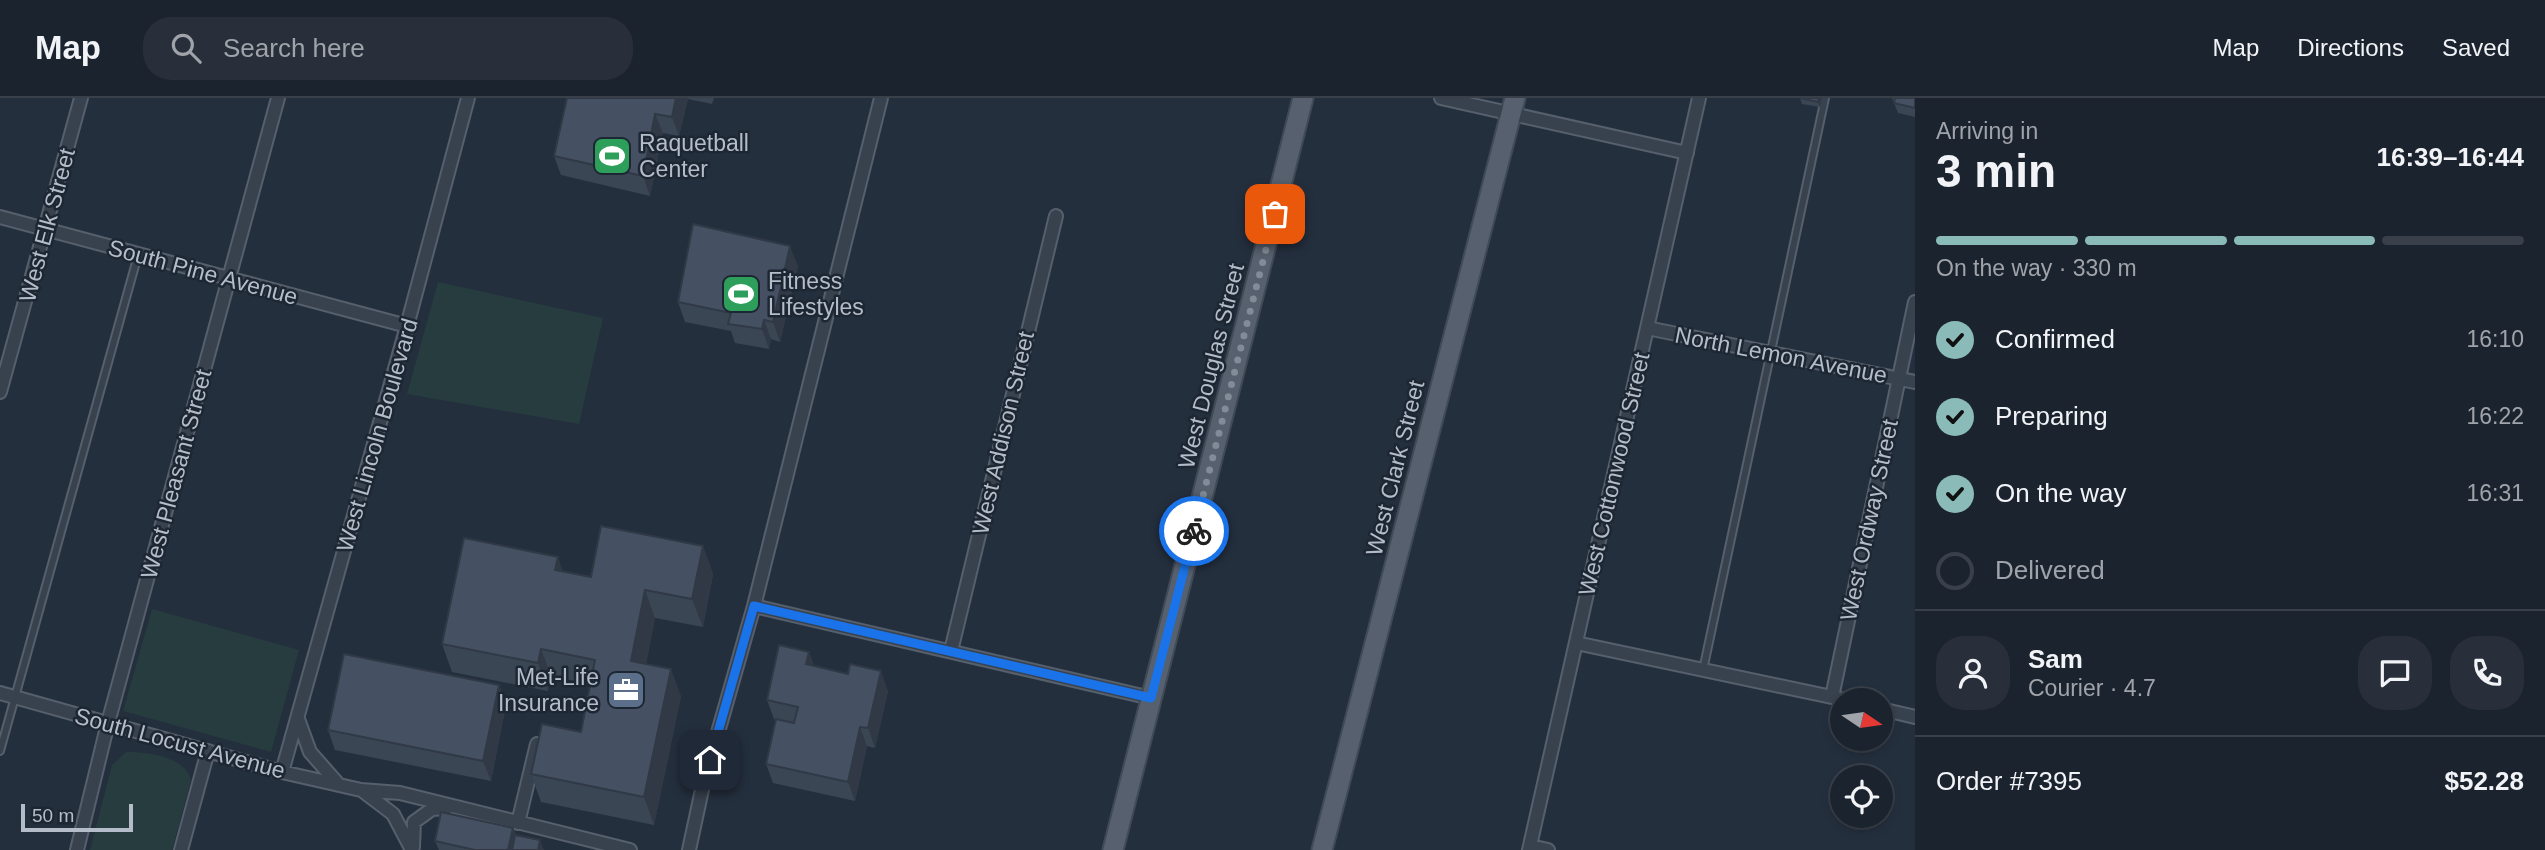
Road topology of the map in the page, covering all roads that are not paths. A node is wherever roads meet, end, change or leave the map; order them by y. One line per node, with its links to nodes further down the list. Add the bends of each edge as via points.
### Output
1 (81, 98): 13 (street, West Elk Street)
2 (278, 98): 15 (street, West Pleasant Street)
3 (468, 98): 17 (street, West Lincoln Boulevard)
4 (881, 98): 23 (street)
5 (1303, 98): 31 (main road, West Douglas Street)
6 (1441, 98): 9 (street)
7 (1699, 98): 10 (street, West Cottonwood Street)
8 (1825, 98): 19 (lane)
9 (1513, 105): 10 (street); 51 (main road, West Clark Street)
10 (1687, 153): 18 (street, West Cottonwood Street)
11 (0, 216): 13 (street, South Pine Avenue)
12 (1056, 216): 25 (street, West Addison Street)
13 (46, 229): 14 (street, South Pine Avenue); 22 (street, West Elk Street)
14 (138, 255): 15 (street, South Pine Avenue); 30 (lane)
15 (228, 280): 17 (street, South Pine Avenue); 35 (street, West Pleasant Street)
16 (1915, 302): 20 (street, West Ordway Street)
17 (407, 326): 33 (street, West Lincoln Boulevard)
18 (1647, 328): 19 (street, North Lemon Avenue); 24 (street, West Cottonwood Street)
19 (1770, 353): 20 (street, North Lemon Avenue); 26 (lane)
20 (1899, 379): 21 (street, North Lemon Avenue); 27 (street, West Ordway Street)
21 (1915, 382)
22 (0, 392)
23 (754, 606): 25 (street); 49 (street)
24 (1576, 643): 26 (street); 44 (street, West Cottonwood Street)
25 (951, 651): 31 (street)
26 (1703, 670): 29 (street)
27 (1834, 688)
28 (0, 693): 30 (street, South Locust Avenue)
29 (1830, 697)
30 (16, 698): 35 (street, South Locust Avenue); 37 (lane)
31 (1151, 698): 50 (main road, West Douglas Street)
32 (1894, 712): 34 (street)
33 (298, 717): 39 (street, West Lincoln Boulevard); 40 (street, via 310,752)
34 (1915, 717)
35 (108, 723): 38 (street, South Locust Avenue); 45 (street, West Pleasant Street)
36 (537, 744): 43 (street)
37 (0, 751)
38 (208, 751): 39 (street, South Locust Avenue); 46 (street)
39 (282, 772): 40 (street, South Locust Avenue)
40 (340, 785): 41 (street, South Locust Avenue)
41 (361, 790): 42 (street, South Locust Avenue, via 400,793); 47 (street, South Locust Avenue, via 393,814)
42 (458, 808): 43 (street, South Locust Avenue); 47 (street, via 432,808 422,813 412,830)
43 (518, 823): 48 (street, South Locust Avenue)
44 (1529, 848): 52 (street)
45 (77, 850)
46 (181, 850)
47 (412, 850)
48 (630, 850)
49 (689, 850)
50 (1113, 850)
51 (1322, 850)
52 (1548, 850)

